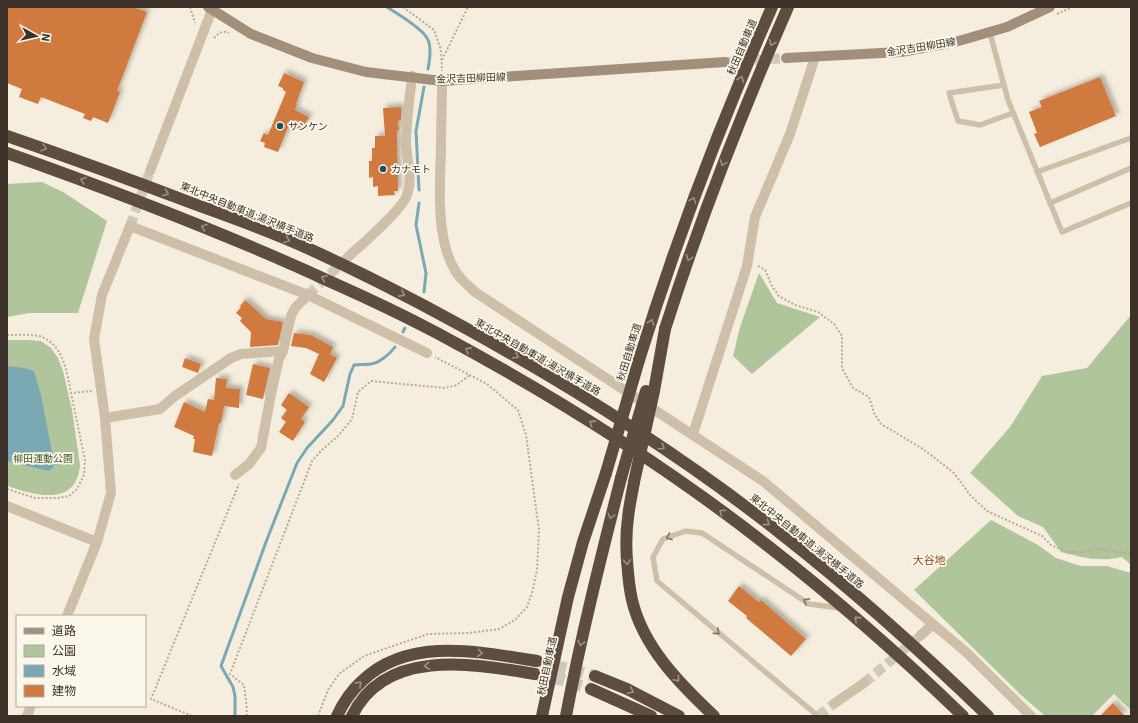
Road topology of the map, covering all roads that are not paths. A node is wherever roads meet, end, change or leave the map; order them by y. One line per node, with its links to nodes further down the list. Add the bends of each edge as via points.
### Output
1 (772, 7): 28 (highway, 秋田自動車道, one-way to 1, bridge, via 650,323 686,219)
2 (788, 7): 23 (highway, one-way to 23, via 734,134)
3 (1050, 7): 5 (main road, 金沢吉田柳田線, via 1007,28)
4 (211, 8): 9 (main road, 金沢吉田柳田線, via 251,34 312,58 366,72); 17 (street)
5 (990, 33): 6 (main road, 金沢吉田柳田線, via 901,52); 11 (lane)
6 (815, 57): 7 (main road, 金沢吉田柳田線); 27 (street, via 790,134 756,217 748,261)
7 (786, 58)
8 (725, 62): 10 (main road, 金沢吉田柳田線)
9 (412, 76): 10 (main road, 金沢吉田柳田線); 21 (street, via 406,131 410,174 407,196 398,209)
10 (442, 80): 27 (street, via 442,223 445,244 456,272 476,292)
11 (1004, 85): 12 (lane); 12 (lane, via 949,93 958,121 980,125)
12 (1013, 113): 18 (lane)
13 (7, 136): 54 (highway, 東北中央自動車道;湯沢横手道路, one-way to 54, via 105,170 303,246 367,276 506,350 647,438 779,532 898,632)
14 (1131, 138): 18 (lane)
15 (7, 153): 32 (highway, one-way to 15, via 768,545 648,459 572,410 454,342 359,295 225,236 98,185)
16 (1131, 168): 19 (lane)
17 (150, 171)
18 (1038, 172): 19 (lane)
19 (1050, 203): 20 (lane, via 1062,232)
20 (1131, 203)
21 (348, 257)
22 (308, 295): 24 (street, via 291,316); 25 (street); 26 (street, via 130,226 102,295 94,339)
23 (665, 329): 47 (highway, one-way to 47, bridge, via 621,478 597,571); 50 (highway, one-way to 50, bridge, via 627,519 628,578 632,601 652,646 683,686)
24 (283, 351): 26 (street, via 241,354 230,358 160,409); 29 (street, via 274,380 261,448 249,464)
25 (427, 353)
26 (105, 418): 31 (street, via 111,493)
27 (693, 434): 34 (street, via 763,481)
28 (606, 474): 45 (highway, via 568,597); 46 (highway, 秋田自動車道, via 580,571)
29 (235, 475)
30 (7, 506): 31 (street)
31 (97, 542): 33 (street)
32 (844, 608): 36 (highway, one-way to 32); 51 (lane, one-way to 51, via 809,604 702,533 686,531 663,539 653,557 657,581)
33 (68, 615)
34 (933, 624): 35 (street); 55 (street, via 966,652)
35 (920, 636)
36 (886, 645): 52 (highway); 53 (highway)
37 (537, 661): 43 (highway, one-way to 37, via 354,688 385,664 403,657 425,652 448,651 475,652)
38 (535, 674): 44 (highway, one-way to 44, via 448,664 424,666 403,671 385,680 370,692)
39 (596, 676): 49 (highway, one-way to 49)
40 (864, 683): 42 (street)
41 (591, 689): 48 (highway)
42 (835, 703)
43 (337, 716)
44 (352, 716)
45 (542, 716)
46 (549, 716)
47 (566, 716)
48 (651, 716)
49 (679, 716)
50 (714, 716)
51 (818, 716)
52 (957, 716)
53 (963, 716)
54 (988, 716)
55 (1031, 716)

